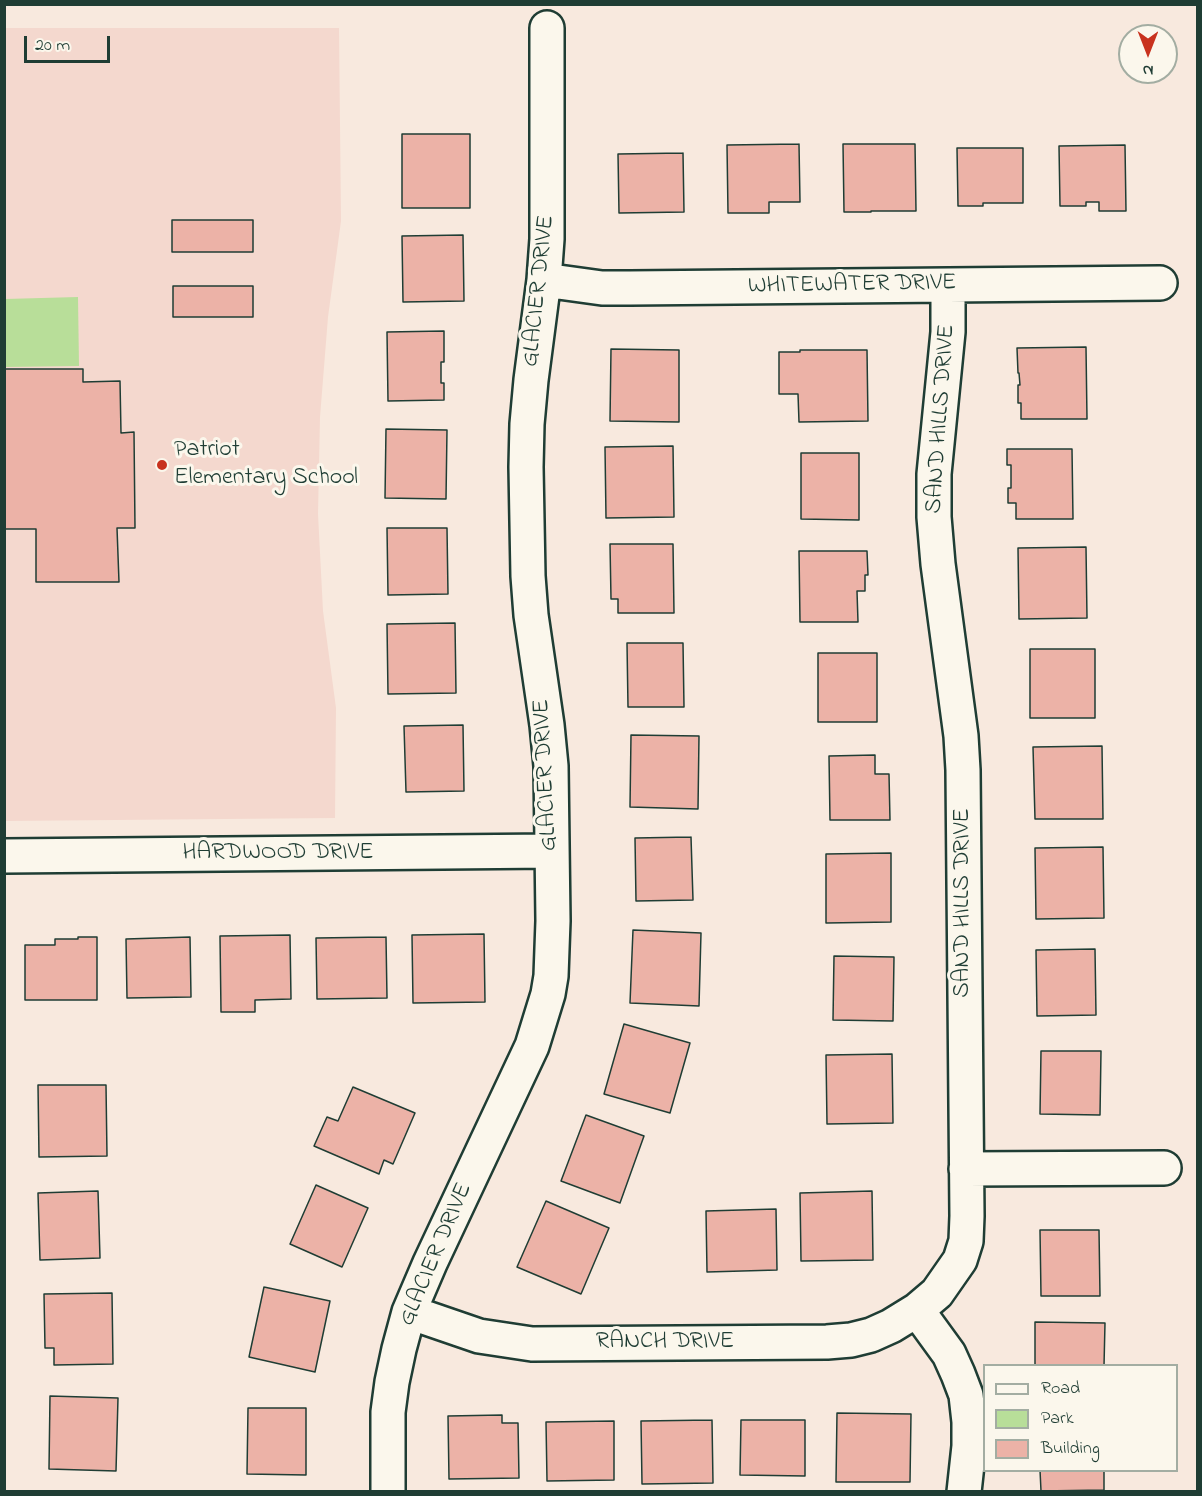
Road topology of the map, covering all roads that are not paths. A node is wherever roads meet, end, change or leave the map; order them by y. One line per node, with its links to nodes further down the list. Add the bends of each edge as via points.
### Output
1 (547, 28): 2 (street, GLACIER DRIVE, via 548,239)
2 (544, 280): 4 (street, WHITEWATER DRIVE, via 602,288); 5 (street, GLACIER DRIVE, via 531,380 526,467 528,576 548,724)
3 (1160, 283): 4 (street, WHITEWATER DRIVE)
4 (948, 286): 8 (street, SAND HILLS DRIVE, via 948,342 934,474 934,517 963,770)
5 (552, 851): 6 (street, HARDWOOD DRIVE); 10 (street, GLACIER DRIVE, via 551,976 541,1020)
6 (4, 856)
7 (1164, 1168): 8 (street)
8 (966, 1169): 9 (street, SAND HILLS DRIVE, via 966,1241 960,1260 936,1293)
9 (917, 1310): 10 (street, RANCH DRIVE, via 891,1326 851,1340 544,1344 479,1335); 12 (street, via 949,1354 966,1395 969,1446)
10 (409, 1312): 11 (street, GLACIER DRIVE, via 388,1412)
11 (388, 1491)
12 (964, 1491)

